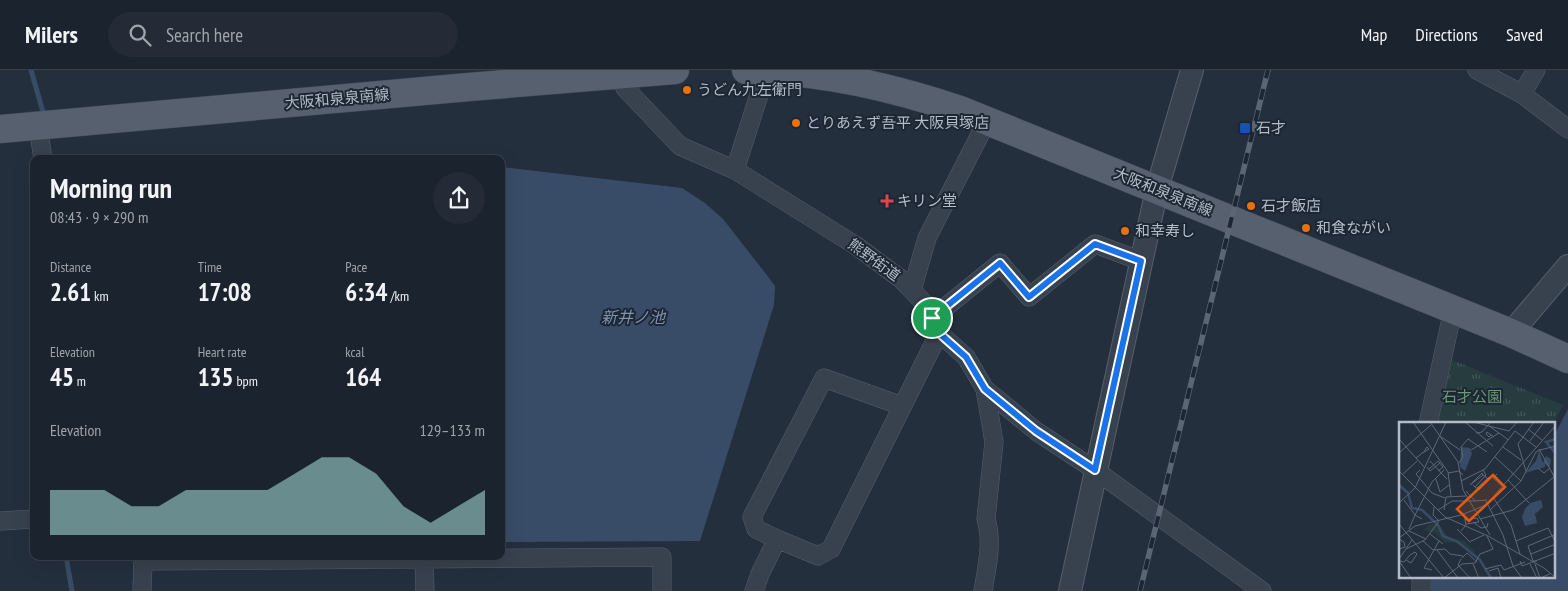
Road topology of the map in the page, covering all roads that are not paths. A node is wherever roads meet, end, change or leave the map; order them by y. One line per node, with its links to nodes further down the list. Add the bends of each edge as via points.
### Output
1 (675, 70): 7 (main road, 大阪和泉泉南線)
2 (746, 70): 3 (main road, 大阪和泉泉南線)
3 (767, 70): 10 (main road, 大阪和泉泉南線, via 817,75 886,89 942,104); 15 (street)
4 (1192, 70): 16 (street)
5 (1477, 70): 9 (street)
6 (1536, 70): 9 (street)
7 (619, 75): 8 (main road, 大阪和泉泉南線); 15 (street, 熊野街道, via 625,88 680,146)
8 (469, 78): 11 (main road, 大阪和泉泉南線)
9 (1522, 94): 13 (street)
10 (987, 121): 16 (main road, 大阪和泉泉南線); 19 (street, via 927,238)
11 (38, 126): 12 (main road, 大阪和泉泉南線); 14 (street)
12 (0, 129)
13 (1568, 129)
14 (42, 155)
15 (735, 170): 19 (street, 熊野街道, via 855,245)
16 (1157, 190): 17 (street); 20 (main road, 大阪和泉泉南線)
17 (1141, 261): 21 (street, via 1095,244 1029,297 1000,263); 27 (street)
18 (1568, 266): 22 (street)
19 (912, 290): 21 (street, 熊野街道, via 927,306)
20 (1453, 310): 22 (main road, 大阪和泉泉南線); 26 (street)
21 (936, 325): 24 (street, 熊野街道, via 966,357); 25 (street)
22 (1511, 333): 23 (main road, 大阪和泉泉南線)
23 (1568, 359)
24 (985, 389): 27 (street, via 1036,431); 35 (street, 熊野街道, via 994,442 986,519 990,538)
25 (902, 406): 30 (street, via 831,549 818,556); 30 (street, via 824,378 752,516 756,529)
26 (1428, 422)
27 (1095, 470): 40 (street); 41 (street)
28 (30, 519): 29 (street)
29 (0, 521)
30 (777, 539): 39 (street)
31 (505, 558): 38 (street, via 662,557)
32 (284, 560): 36 (street, via 143,561)
33 (424, 560): 37 (street)
34 (1421, 578): 42 (street)
35 (986, 589)
36 (142, 591)
37 (425, 591)
38 (662, 591)
39 (754, 591)
40 (1070, 591)
41 (1262, 591)
42 (1421, 591)

